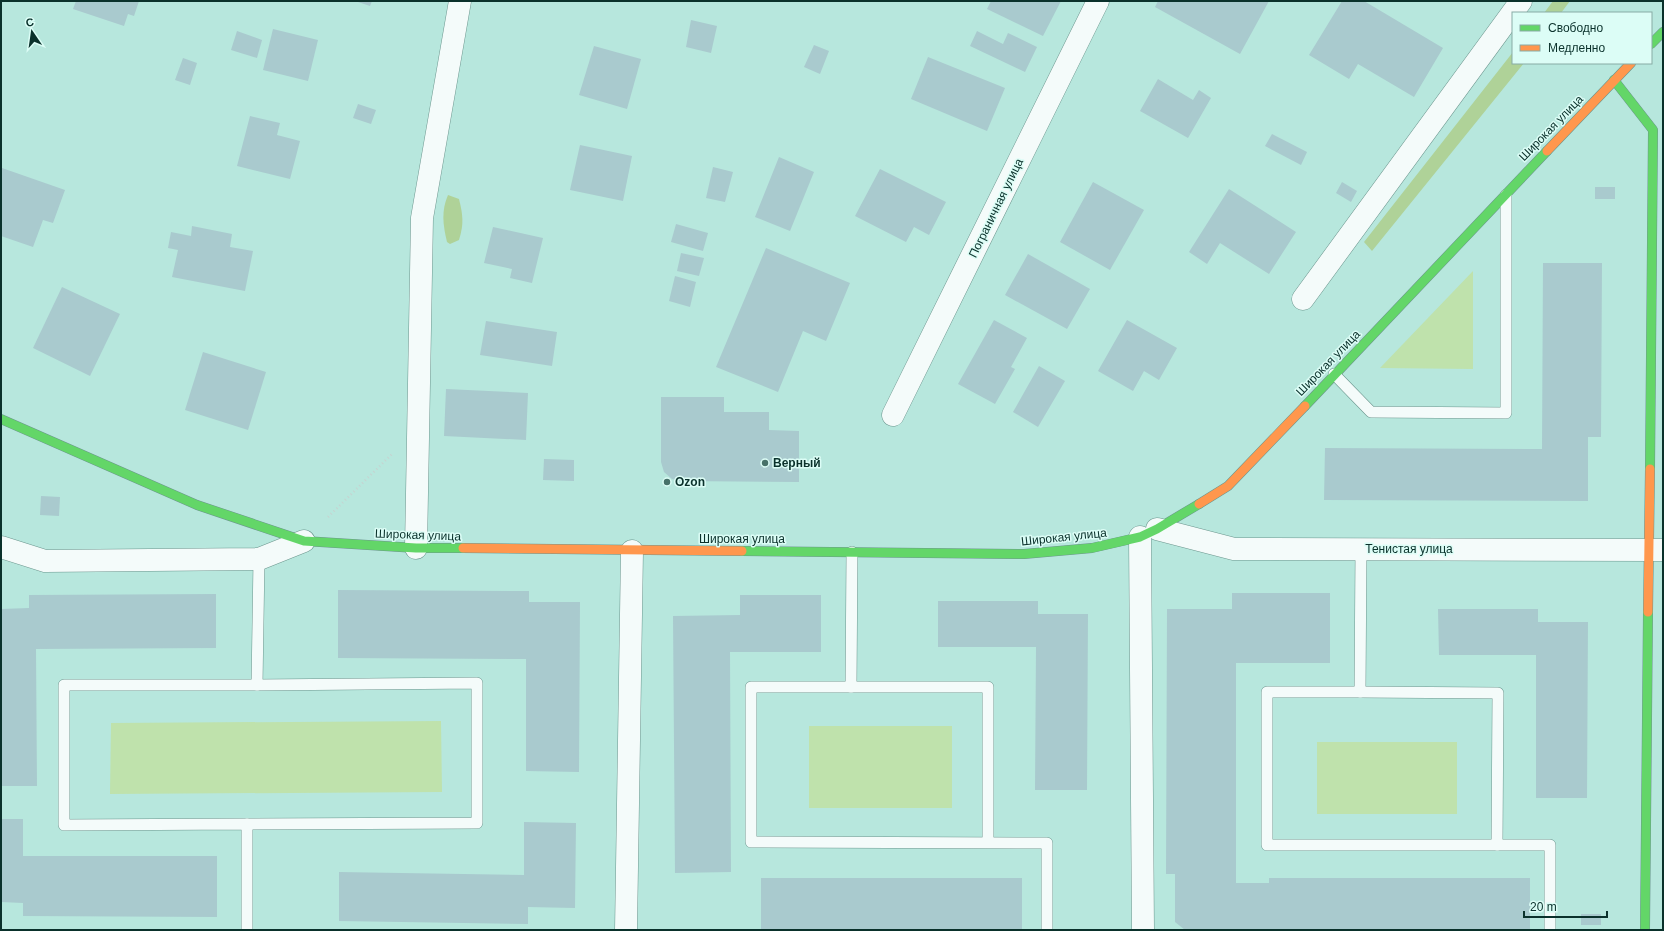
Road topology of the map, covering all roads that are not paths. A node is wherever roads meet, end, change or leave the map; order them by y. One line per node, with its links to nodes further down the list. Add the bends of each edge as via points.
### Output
1 (460, 1): 19 (street, via 422,218)
2 (1098, 1): 14 (street, Пограничная улица)
3 (1521, 1): 4 (street)
4 (1513, 12)
5 (1512, 13): 12 (street)
6 (1663, 32): 7 (street)
7 (1652, 43)
8 (1630, 64): 9 (street, Широкая улица)
9 (1614, 80): 10 (street); 11 (street, Широкая улица)
10 (1658, 130): 21 (street)
11 (1506, 194): 13 (street, Широкая улица); 13 (lane, via 1506,413 1371,412)
12 (1302, 299)
13 (1334, 374): 16 (street, Широкая улица, via 1228,486)
14 (893, 415)
15 (1, 419): 17 (street, Широкая улица, via 197,505)
16 (1148, 533): 20 (street, Тенистая улица, via 1234,549); 23 (street, Широкая улица, via 1092,548 1024,554); 34 (street)
17 (304, 541): 19 (street, Широкая улица); 24 (street)
18 (1, 547): 24 (street, via 45,561)
19 (416, 548): 22 (street, Широкая улица)
20 (1361, 549): 21 (street, Тенистая улица); 27 (lane)
21 (1656, 550): 36 (street)
22 (632, 551): 23 (street, Широкая улица); 32 (street)
23 (852, 552): 26 (lane)
24 (259, 559): 25 (lane)
25 (257, 685): 28 (lane, via 64,685 64,825); 28 (lane, via 477,683 477,823)
26 (852, 687): 29 (lane, via 988,687); 29 (lane, via 751,687 751,842)
27 (1360, 692): 30 (lane, via 1498,693); 30 (lane, via 1268,692 1267,845)
28 (247, 824): 31 (lane)
29 (988, 842): 33 (lane, via 1047,843)
30 (1497, 845): 35 (lane, via 1550,845)
31 (247, 930)
32 (626, 930)
33 (1047, 930)
34 (1143, 930)
35 (1550, 930)
36 (1645, 930)

